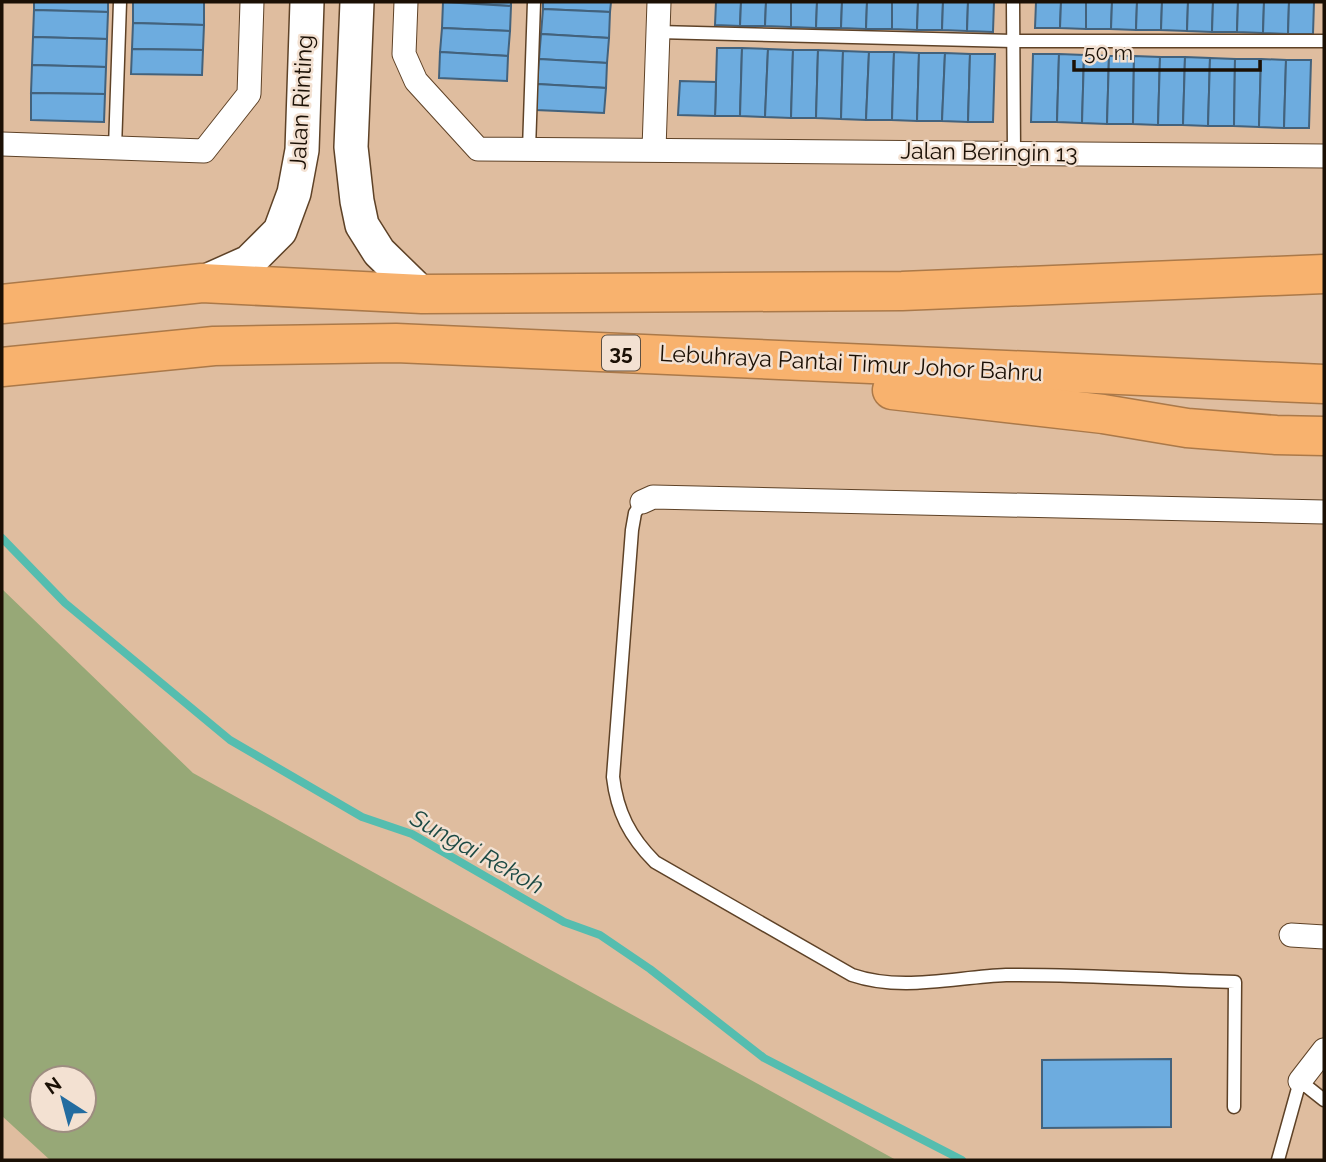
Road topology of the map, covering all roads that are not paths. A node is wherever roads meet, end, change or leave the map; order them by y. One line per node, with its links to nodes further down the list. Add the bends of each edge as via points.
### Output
1 (120, 2): 13 (lane)
2 (252, 2): 13 (street, via 249,94 204,151)
3 (307, 2): 19 (main road, Jalan Rinting, via 302,150 294,193 280,231 249,262)
4 (357, 2): 20 (main road, via 351,147 362,225 379,252)
5 (406, 2): 14 (street, Jalan Beringin 13, via 404,54 416,80 478,149)
6 (534, 2): 14 (lane)
7 (659, 2): 9 (street)
8 (1013, 2): 10 (lane)
9 (658, 32): 10 (lane); 15 (street)
10 (1013, 41): 11 (lane); 16 (lane)
11 (1324, 41)
12 (2, 145): 13 (street)
13 (115, 148)
14 (529, 149): 15 (street, Jalan Beringin 13)
15 (654, 149): 16 (street, Jalan Beringin 13)
16 (1014, 153): 17 (street, Jalan Beringin 13)
17 (1324, 156)
18 (1324, 274): 20 (highway, via 902,291)
19 (202, 283): 20 (highway); 21 (highway)
20 (422, 295)
21 (2, 304)
22 (478, 347): 23 (highway, Lebuhraya Pantai Timur Johor Bahru / 35, via 396,343 214,346); 24 (highway, Lebuhraya Pantai Timur Johor Bahru / 35); 25 (highway, via 596,369 931,393 1187,428)
23 (2, 368)
24 (1324, 384)
25 (1324, 436)
26 (642, 502): 27 (street, via 667,497); 33 (lane, via 632,530 613,777 621,817 642,849 667,869 868,980 949,981 1004,975 1236,982)
27 (1324, 512)
28 (1291, 935): 29 (street)
29 (1324, 937)
30 (1324, 1050): 31 (street)
31 (1300, 1081): 32 (lane); 34 (lane)
32 (1324, 1100)
33 (1234, 1107)
34 (1278, 1160)

